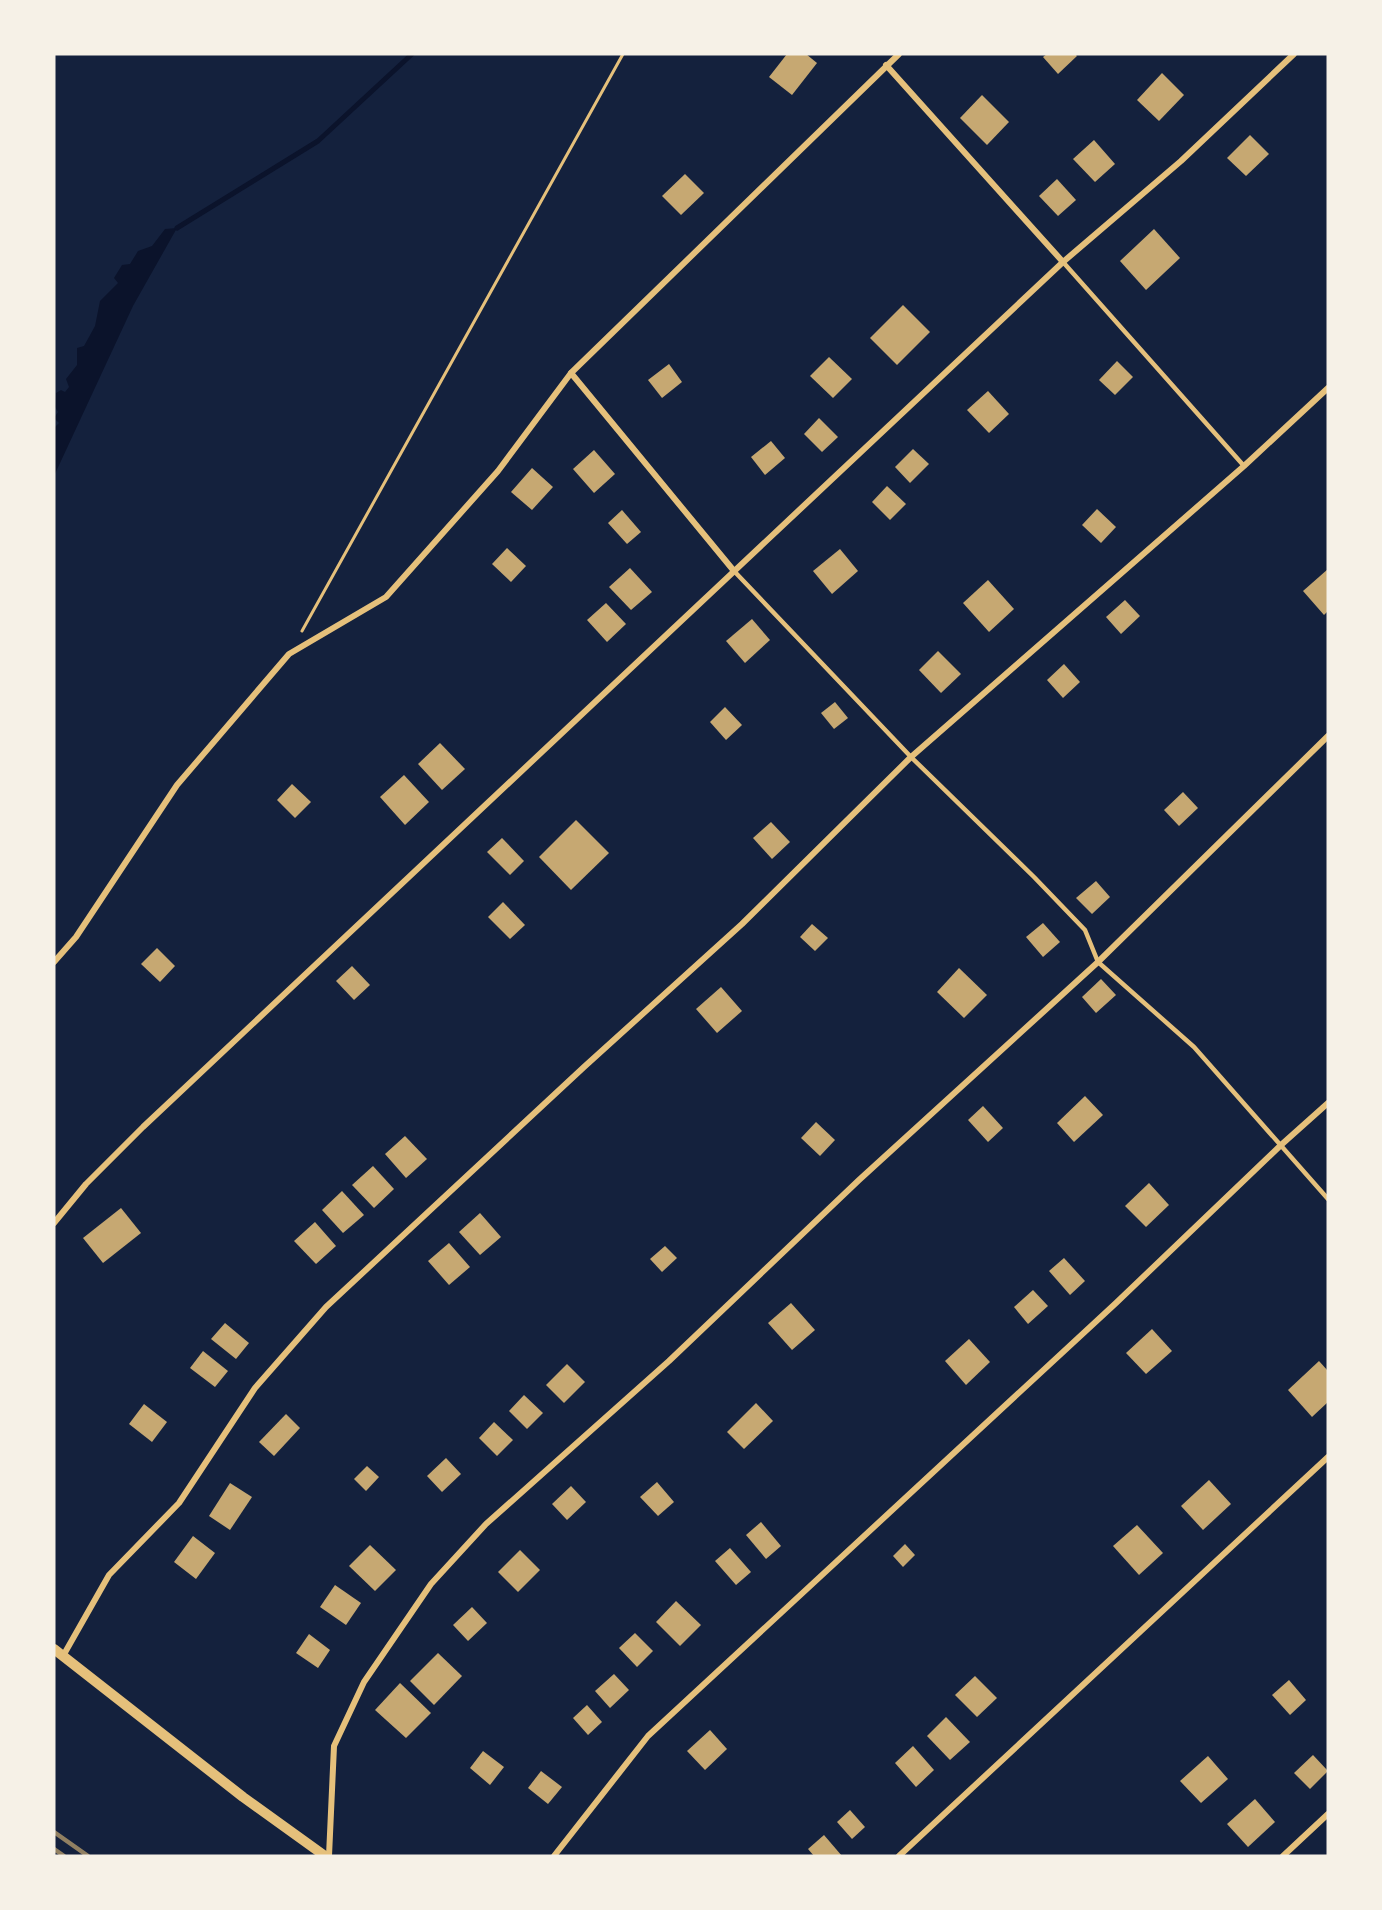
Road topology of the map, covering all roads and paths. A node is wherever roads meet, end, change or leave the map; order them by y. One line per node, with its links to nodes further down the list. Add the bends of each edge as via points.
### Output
1 (623, 54): 10 (path)
2 (899, 54): 4 (street)
3 (1294, 54): 5 (street, via 1181,161)
4 (886, 65): 5 (street); 6 (street)
5 (1063, 262): 8 (lane); 9 (street)
6 (571, 373): 9 (street); 10 (street, via 498,471 386,597)
7 (1328, 387): 8 (street)
8 (1244, 466): 12 (street)
9 (734, 571): 12 (lane); 18 (street, via 151,1119 86,1184)
10 (289, 654): 14 (street, via 177,785 76,937)
11 (1328, 736): 13 (street)
12 (911, 757): 13 (lane, via 1085,930); 20 (street, via 742,924 326,1307 255,1388 179,1503 109,1575)
13 (1098, 962): 16 (lane, via 1194,1047); 22 (street, via 859,1180 669,1361 486,1524 431,1584 364,1682 334,1746)
14 (54, 963)
15 (1328, 1103): 16 (street)
16 (1281, 1144): 17 (lane); 23 (street, via 1116,1303 648,1736)
17 (1328, 1199)
18 (54, 1223)
19 (1328, 1457): 24 (street)
20 (58, 1652): 22 (street, via 243,1797)
21 (1328, 1814): 25 (street)
22 (327, 1856)
23 (554, 1856)
24 (899, 1856)
25 (1283, 1856)

